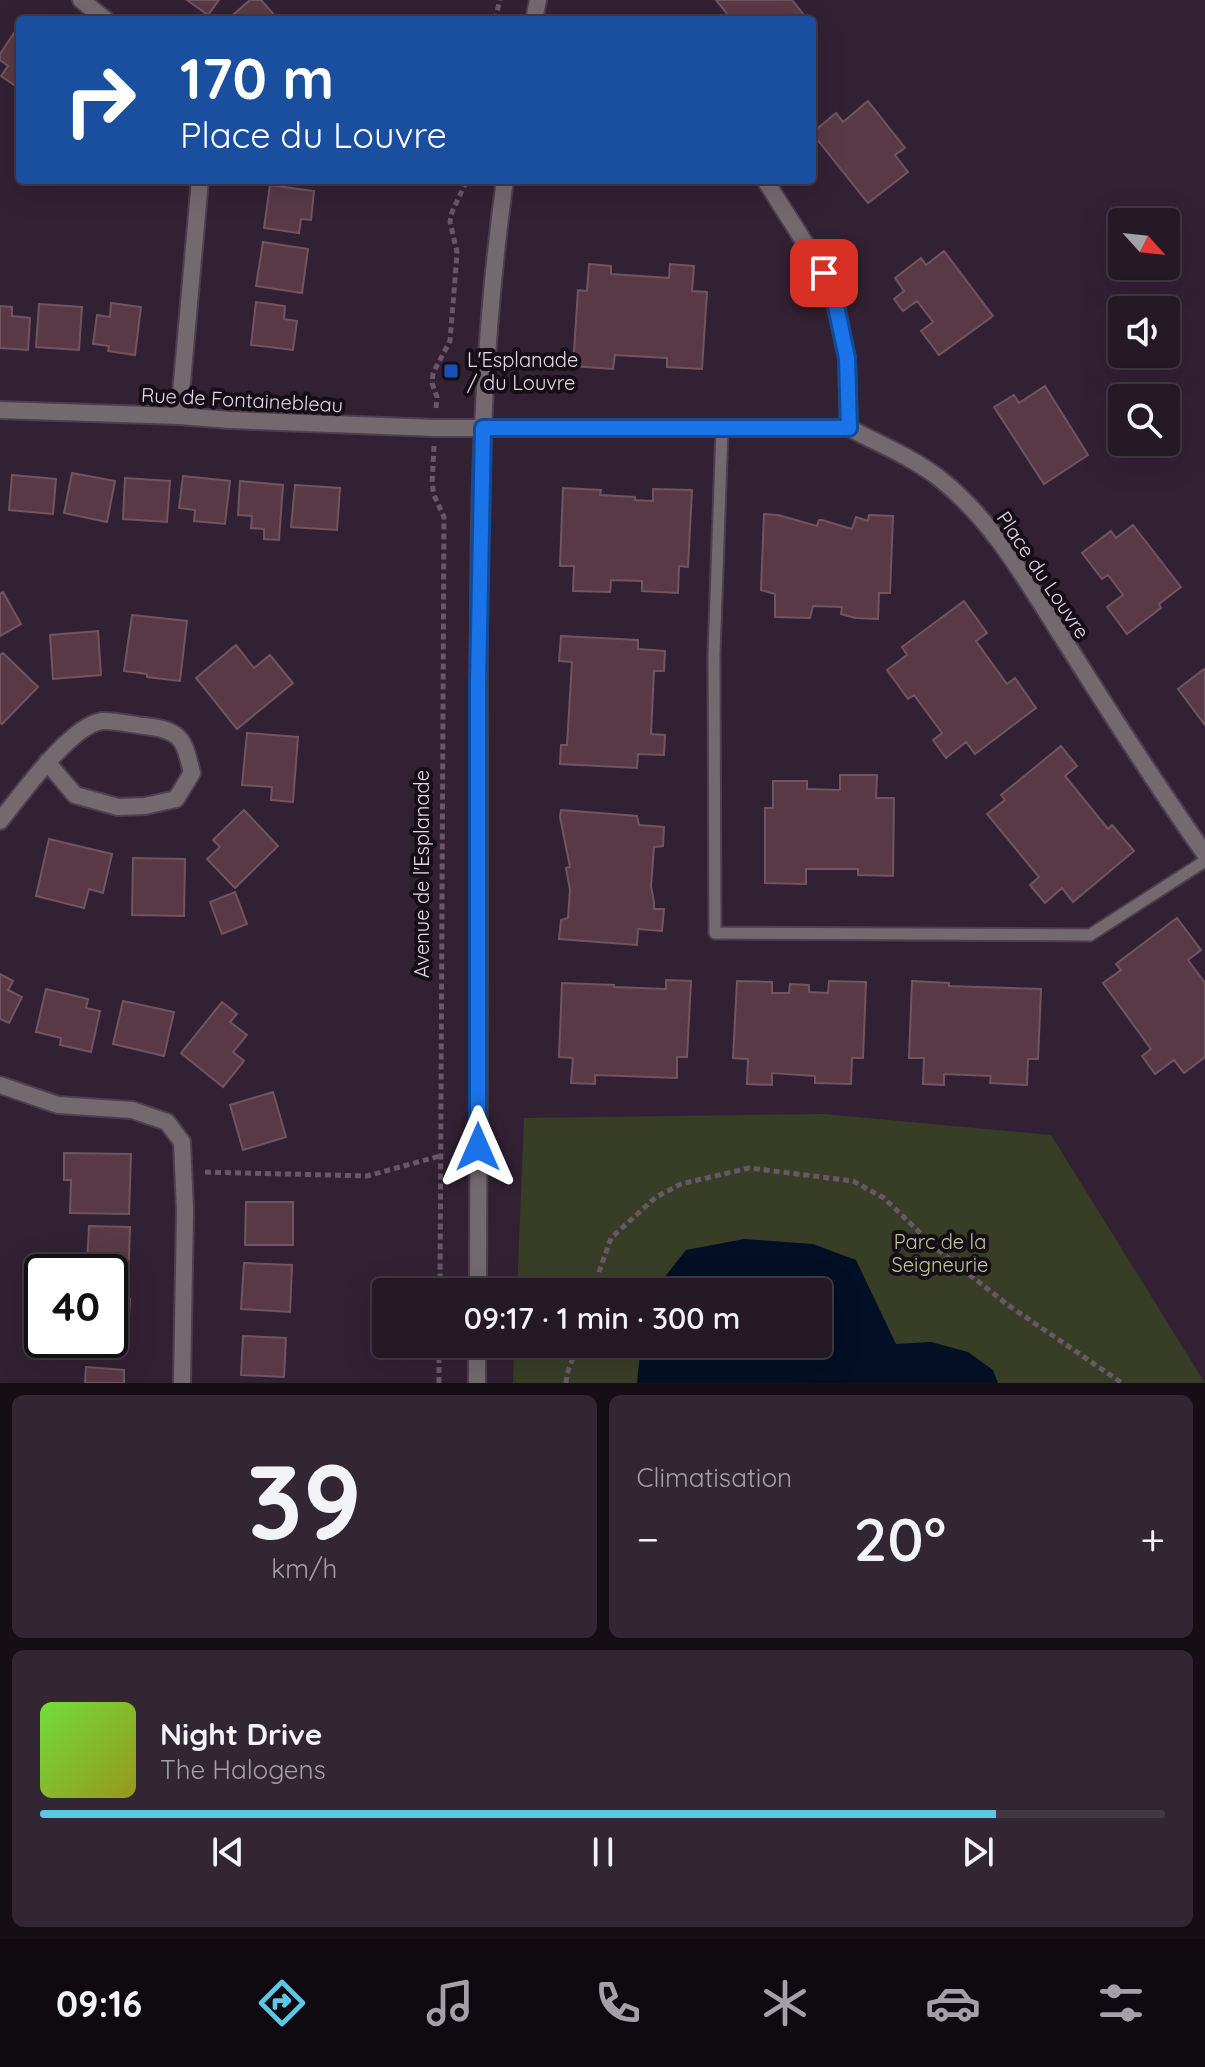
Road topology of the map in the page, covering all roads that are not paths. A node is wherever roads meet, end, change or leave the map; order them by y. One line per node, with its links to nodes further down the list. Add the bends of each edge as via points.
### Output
1 (86, 2): 2 (street)
2 (102, 16)
3 (200, 184): 7 (street)
4 (505, 184): 8 (street)
5 (768, 184): 9 (street, via 834,297 847,358)
6 (0, 410): 7 (street, Rue de Fontainebleau)
7 (179, 416): 8 (street, Rue de Fontainebleau)
8 (483, 428): 10 (street, Place du Louvre); 16 (street)
9 (849, 428): 10 (street, Place du Louvre); 13 (street, Place du Louvre, via 940,479 983,520)
10 (722, 429): 14 (lane, via 714,654 715,933 1090,935)
11 (47, 762): 11 (street, via 75,795 118,807 176,799 192,773 185,746 168,729 101,721 80,731); 12 (street)
12 (0, 821)
13 (1205, 854)
14 (1205, 861)
15 (0, 1085): 18 (street, via 58,1105 132,1110 167,1122 182,1142)
16 (478, 1278)
17 (477, 1358): 19 (street)
18 (182, 1383)
19 (477, 1383)

